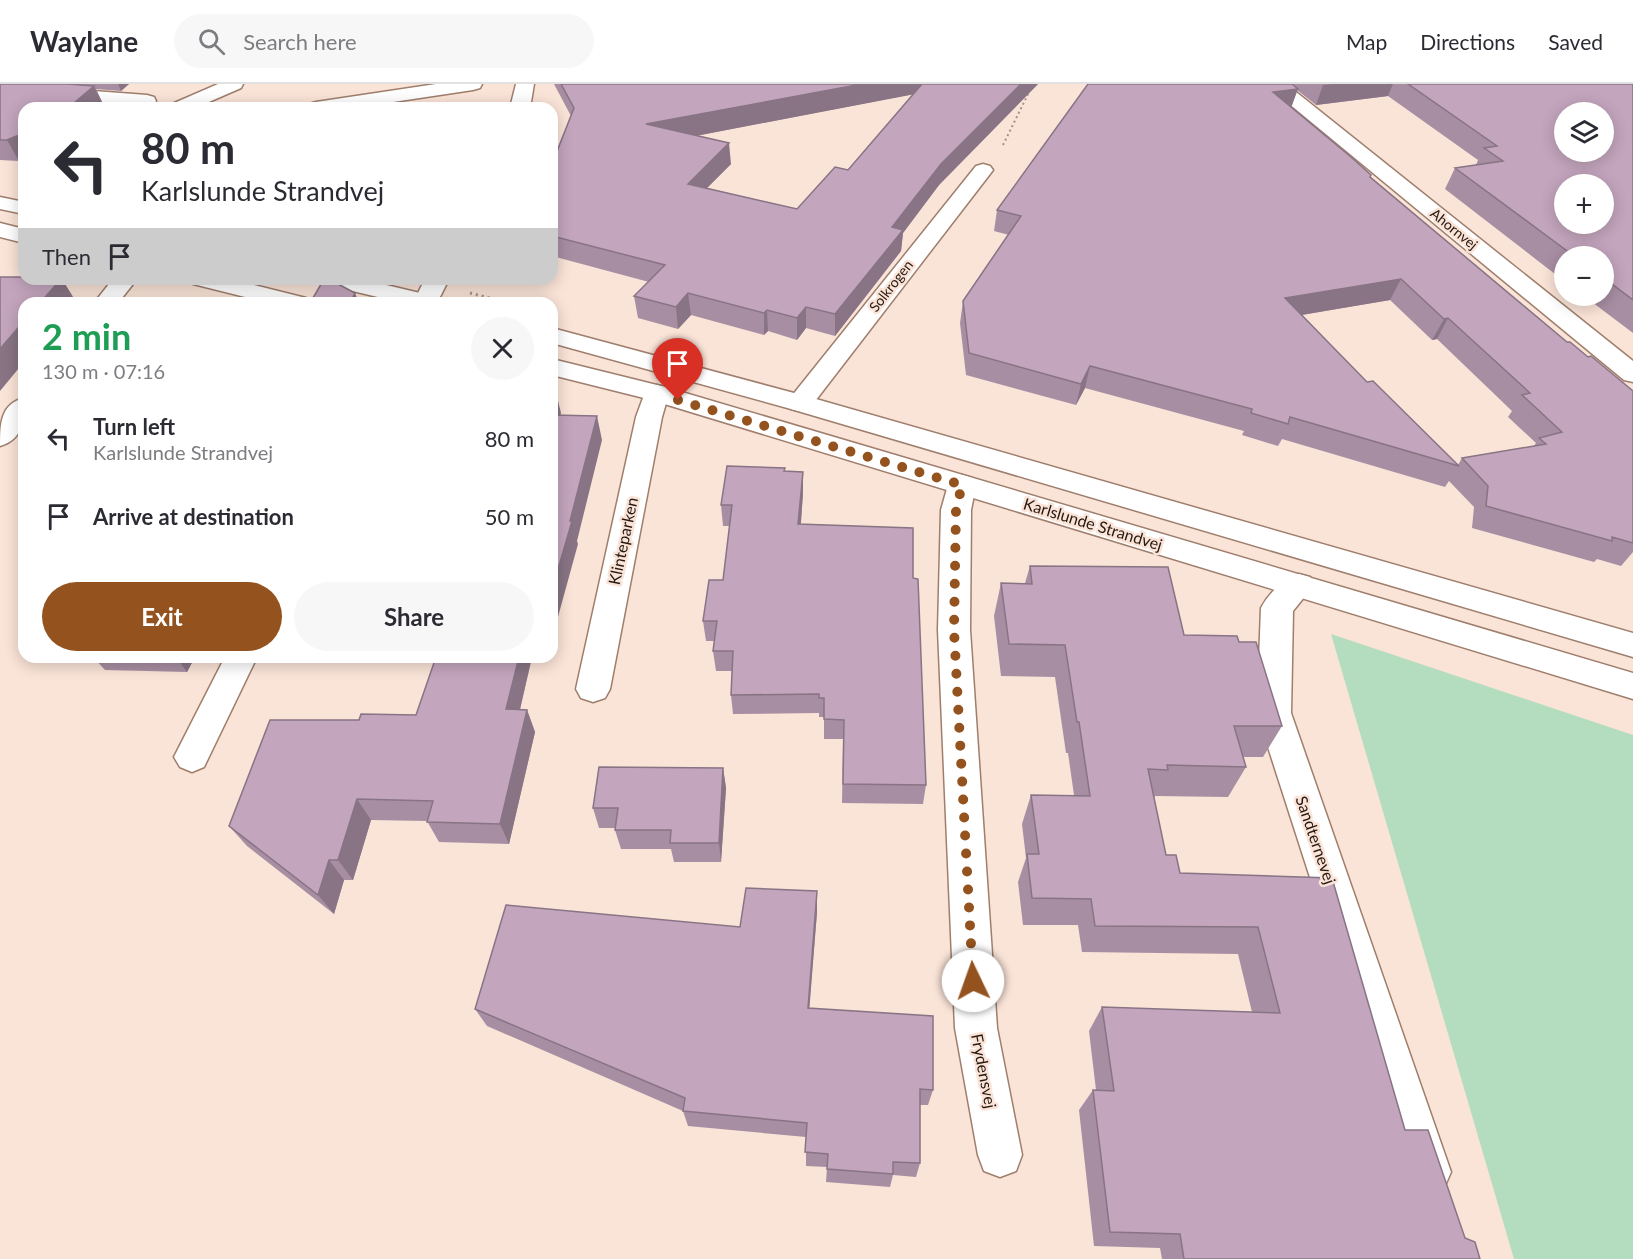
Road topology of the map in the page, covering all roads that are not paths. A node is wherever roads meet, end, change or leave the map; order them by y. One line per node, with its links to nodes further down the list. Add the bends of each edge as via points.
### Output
1 (164, 84): 8 (street)
2 (234, 84): 9 (street)
3 (473, 84): 10 (street)
4 (525, 84): 11 (street)
5 (1274, 84): 25 (street, Ahornvej)
6 (0, 90): 7 (street)
7 (123, 102)
8 (146, 102)
9 (193, 102)
10 (355, 102)
11 (521, 102)
12 (983, 170): 27 (street, Solkrogen)
13 (0, 202): 14 (street)
14 (18, 206)
15 (0, 231): 16 (street)
16 (18, 235)
17 (120, 285): 20 (street)
18 (225, 285): 21 (street)
19 (357, 285): 22 (street)
20 (111, 297)
21 (274, 297)
22 (408, 297)
23 (558, 337): 27 (street, Karlslunde Strandvej)
24 (558, 368): 26 (street, Karlslunde Strandvej)
25 (1633, 374)
26 (656, 393): 30 (street, Karlslunde Strandvej); 35 (street, Klinteparken)
27 (800, 403): 32 (street, Karlslunde Strandvej)
28 (18, 414): 29 (street)
29 (0, 437)
30 (962, 485): 31 (street, Karlslunde Strandvej); 37 (street, Frydensvej, via 956,510 954,630 974,993 976,1028)
31 (1299, 585): 34 (street, Karlslunde Strandvej); 38 (street, Sandternevej, via 1277,608 1274,713)
32 (1633, 645)
33 (238, 663): 36 (street)
34 (1633, 686)
35 (593, 689)
36 (192, 757)
37 (1000, 1155)
38 (1437, 1200)

